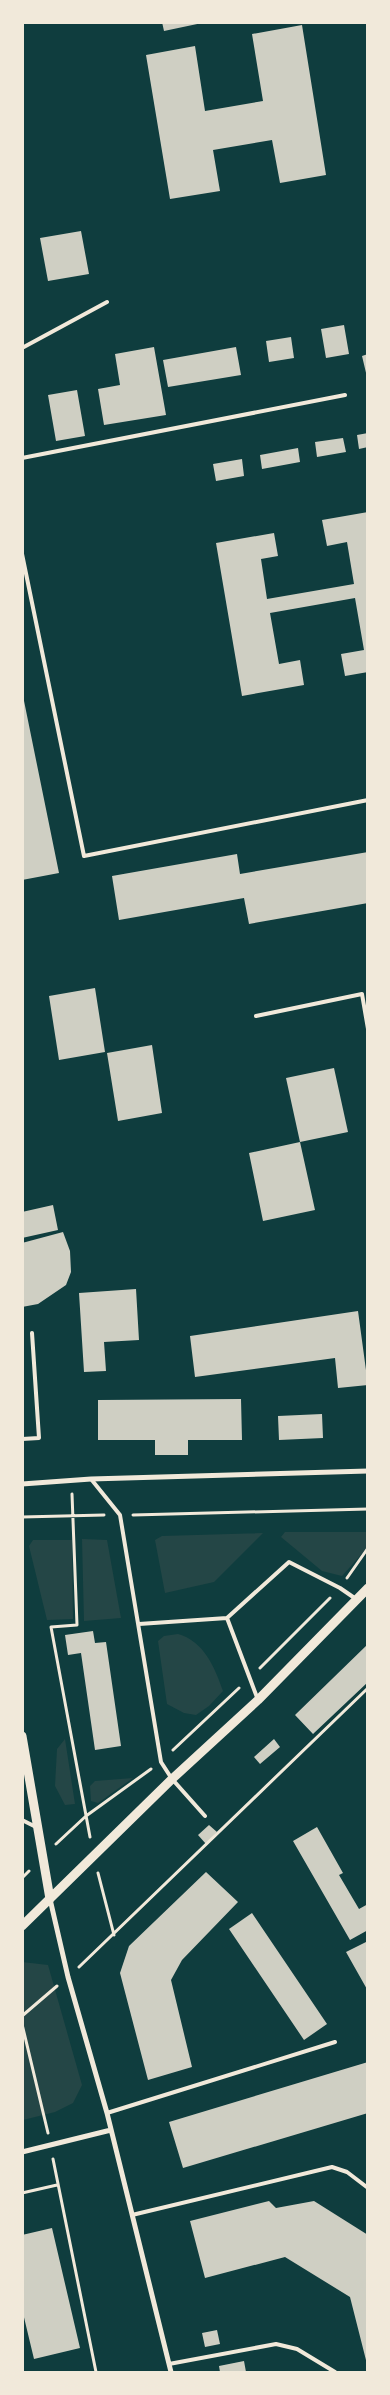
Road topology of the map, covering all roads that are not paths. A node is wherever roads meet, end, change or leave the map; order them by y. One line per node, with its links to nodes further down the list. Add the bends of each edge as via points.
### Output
1 (107, 302): 2 (lane)
2 (22, 348)
3 (345, 395): 4 (lane)
4 (22, 458)
5 (22, 554): 6 (lane, via 84,856)
6 (368, 800)
7 (256, 1016): 8 (lane, via 362,994)
8 (368, 1029)
9 (32, 1333): 10 (lane, via 39,1438)
10 (22, 1439)
11 (368, 1471): 12 (street)
12 (91, 1478): 13 (street); 17 (lane, via 120,1515)
13 (22, 1484)
14 (368, 1588): 15 (street)
15 (356, 1599): 16 (lane, via 289,1562); 18 (street)
16 (227, 1618): 17 (lane); 18 (lane)
17 (139, 1624): 20 (lane, via 161,1762)
18 (258, 1700): 20 (street)
19 (22, 1736): 23 (street)
20 (172, 1780): 21 (lane); 24 (street)
21 (206, 1816)
22 (22, 1820): 23 (lane)
23 (38, 1828): 24 (street)
24 (50, 1899): 25 (street); 27 (street, via 68,1977)
25 (22, 1926)
26 (335, 2042): 27 (lane)
27 (108, 2113): 28 (street)
28 (111, 2130): 29 (street); 31 (street)
29 (22, 2152)
30 (368, 2188): 31 (lane, via 348,2172 332,2167)
31 (132, 2215): 32 (street)
32 (169, 2364): 33 (street); 34 (lane, via 276,2344 297,2349)
33 (171, 2372)
34 (335, 2372)

